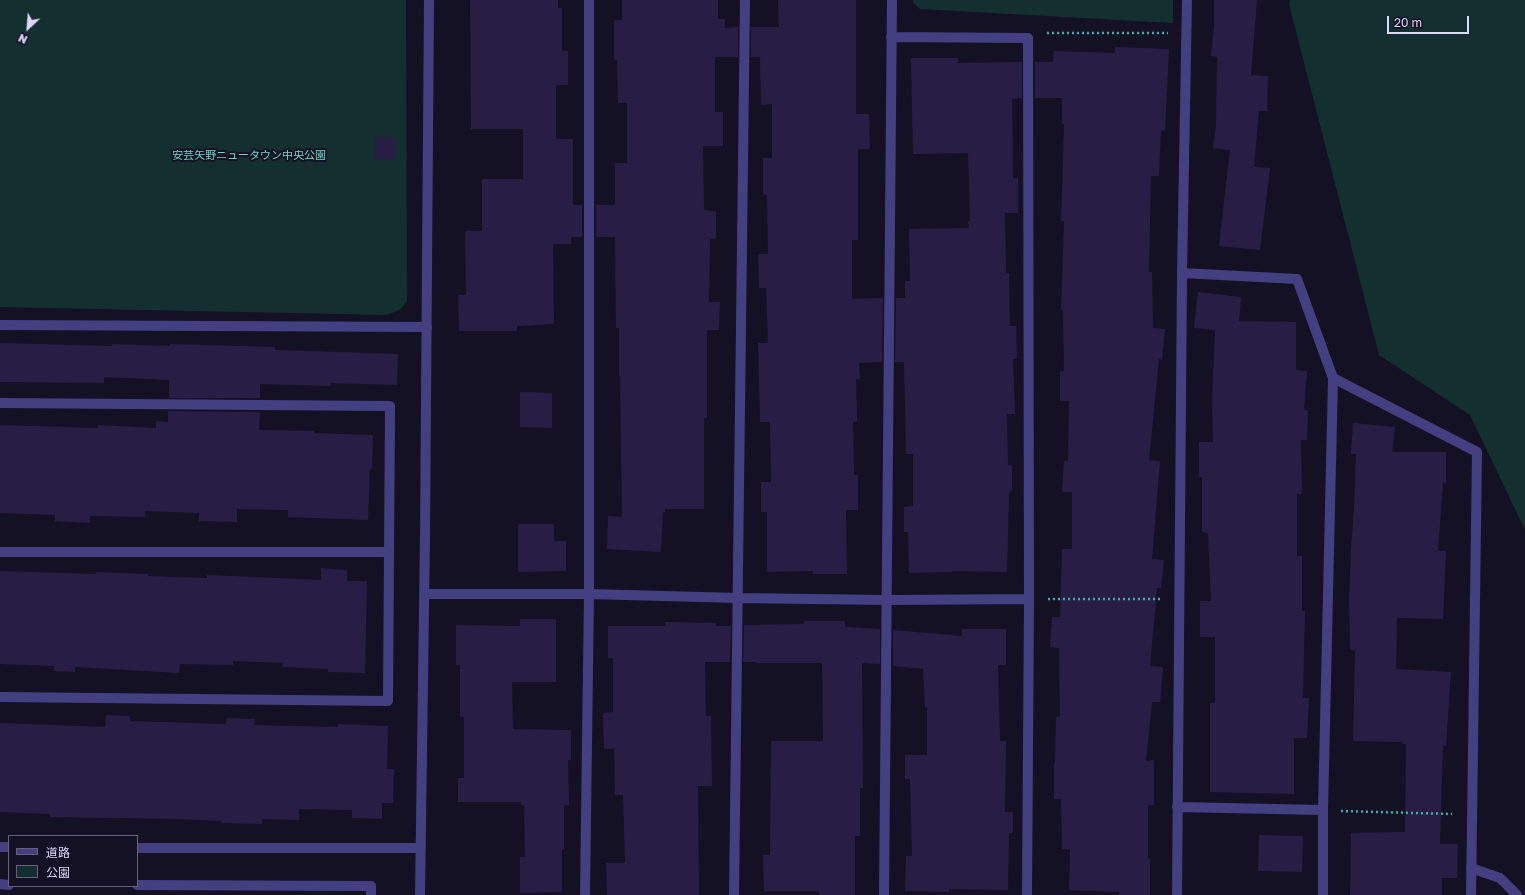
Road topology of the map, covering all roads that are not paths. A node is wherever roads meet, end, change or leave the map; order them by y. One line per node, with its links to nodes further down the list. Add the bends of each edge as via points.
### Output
1 (430, 0): 9 (street)
2 (589, 0): 15 (street)
3 (745, 0): 16 (street)
4 (892, 0): 6 (street)
5 (1187, 0): 7 (street)
6 (891, 37): 17 (street, via 1028,38); 18 (street)
7 (1182, 273): 10 (street, via 1297,278); 20 (street)
8 (0, 325): 9 (street)
9 (427, 327): 14 (street)
10 (1333, 378): 21 (street); 24 (street, via 1477,452)
11 (0, 403): 13 (street, via 390,406)
12 (0, 552): 13 (street)
13 (388, 552): 19 (street, via 388,700)
14 (425, 594): 15 (street); 23 (street)
15 (589, 594): 16 (street); 28 (street)
16 (738, 598): 18 (street); 29 (street)
17 (1029, 599): 18 (street); 31 (street)
18 (887, 600): 30 (street)
19 (0, 697)
20 (1178, 807): 21 (street); 32 (street)
21 (1323, 810): 33 (street)
22 (138, 848): 23 (street)
23 (420, 848): 27 (street)
24 (1471, 868): 34 (street); 35 (street, via 1500,878)
25 (138, 885): 26 (street, via 371,886)
26 (371, 895)
27 (420, 895)
28 (585, 895)
29 (734, 895)
30 (884, 895)
31 (1027, 895)
32 (1176, 895)
33 (1323, 895)
34 (1471, 895)
35 (1517, 895)

